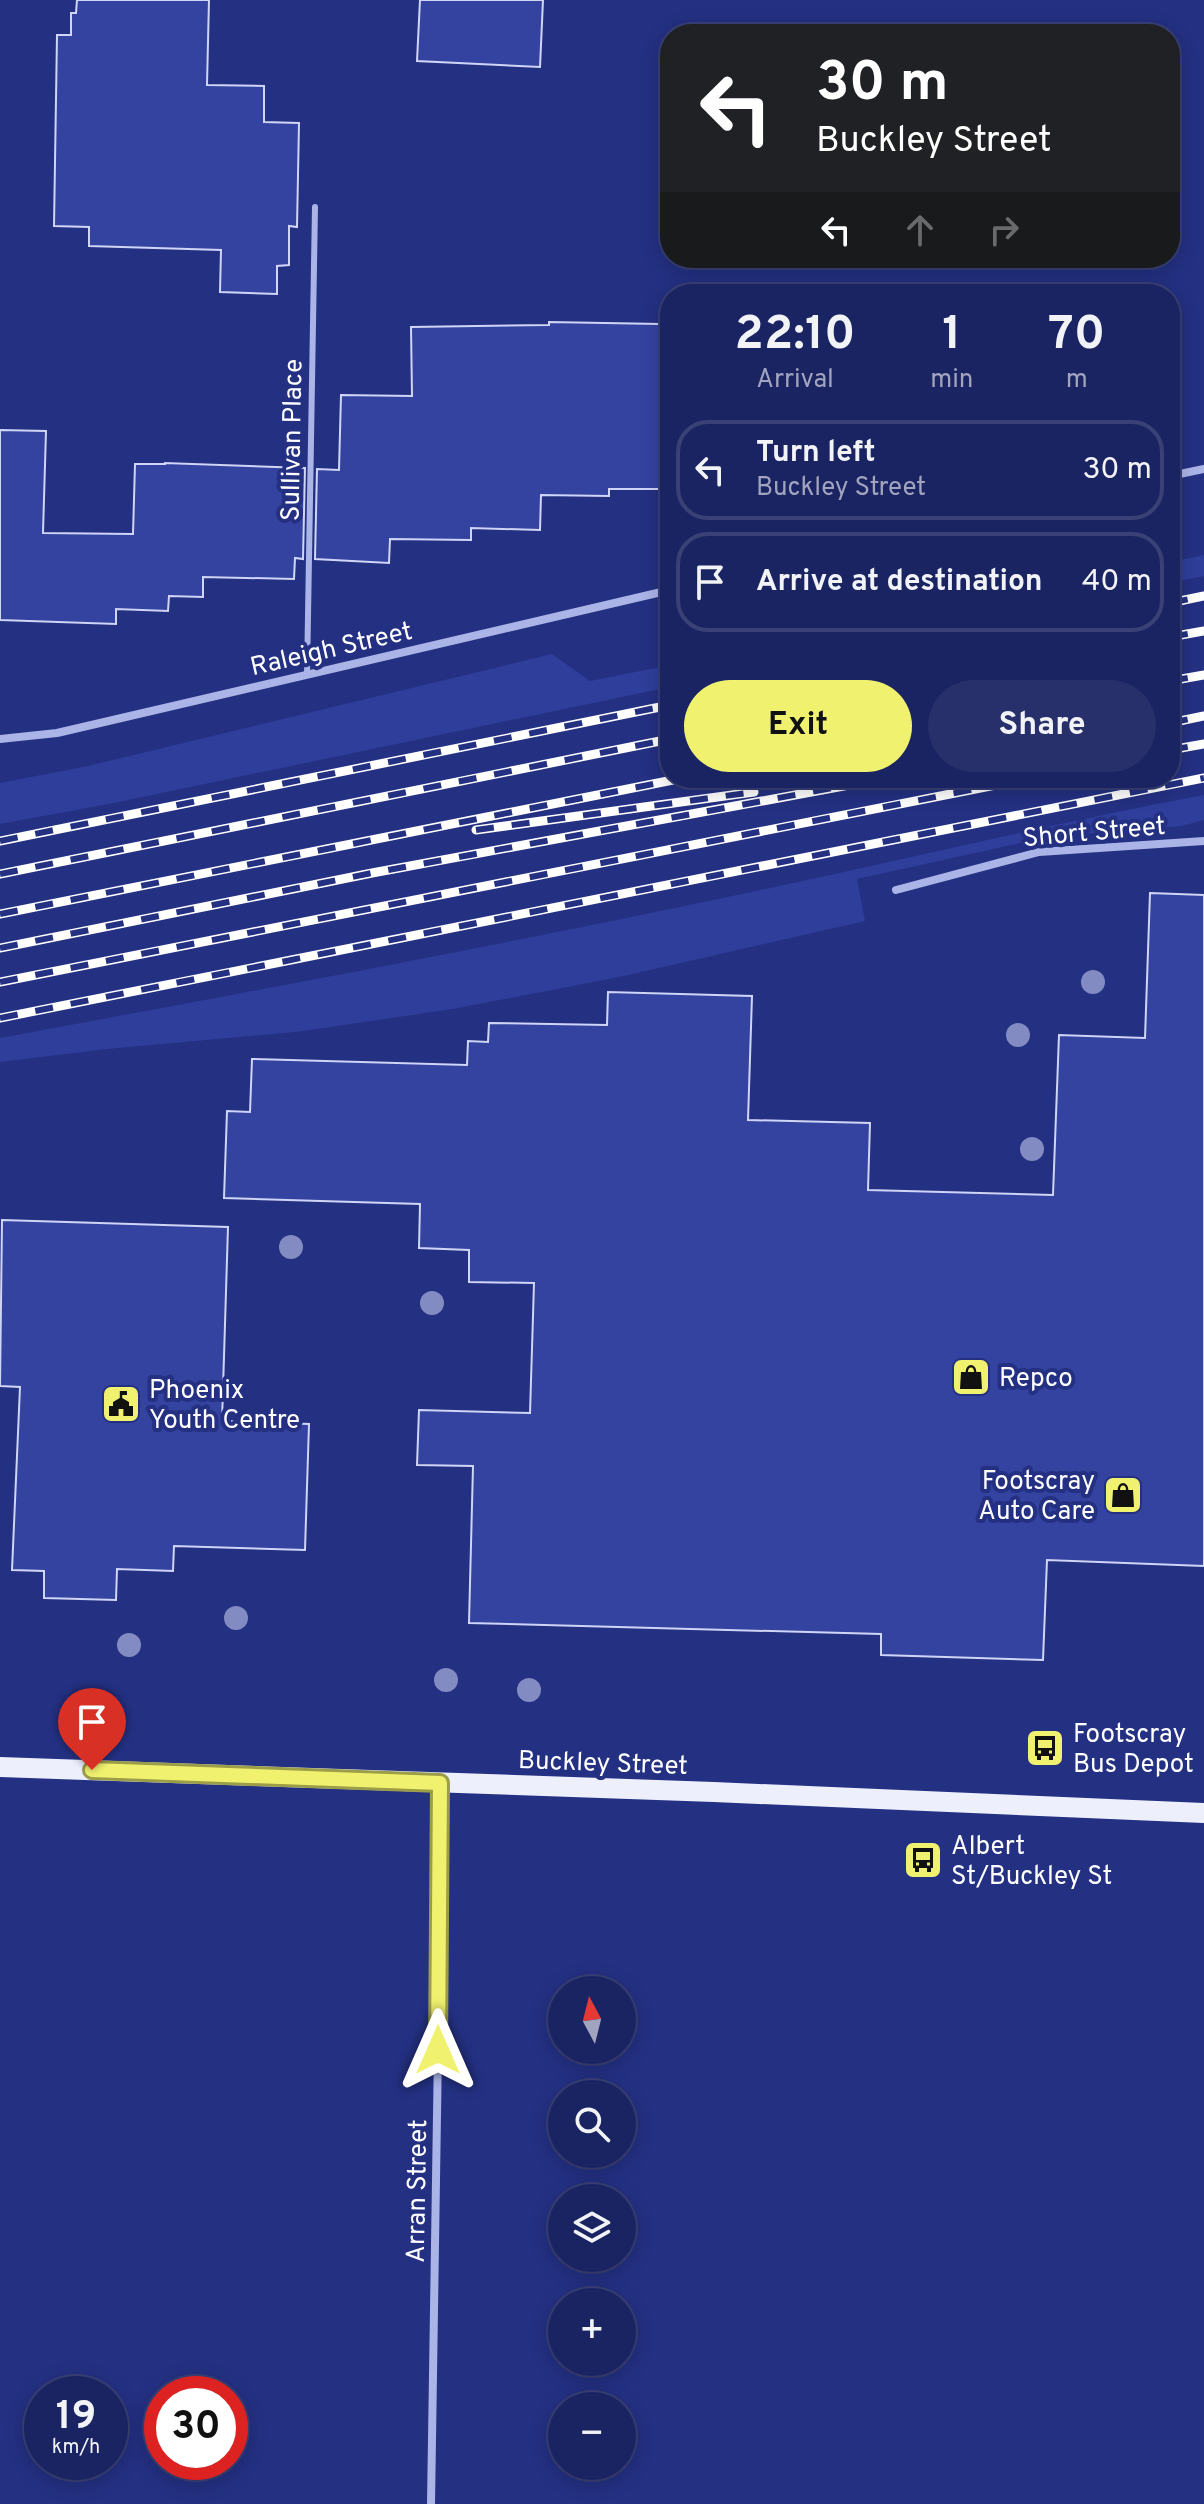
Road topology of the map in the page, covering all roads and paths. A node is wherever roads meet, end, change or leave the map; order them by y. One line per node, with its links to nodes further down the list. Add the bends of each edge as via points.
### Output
1 (315, 207): 5 (lane, Sullivan Place)
2 (1204, 469): 3 (street)
3 (1180, 474)
4 (660, 592): 5 (street, Raleigh Street)
5 (307, 674): 6 (street, Raleigh Street, via 57,733)
6 (0, 739)
7 (1204, 841): 8 (street, Short Street, via 1039,852)
8 (896, 890)
9 (0, 1767): 10 (main road, Buckley Street)
10 (440, 1783): 11 (main road, Buckley Street); 12 (street, Arran Street)
11 (1204, 1813)
12 (431, 2504)

